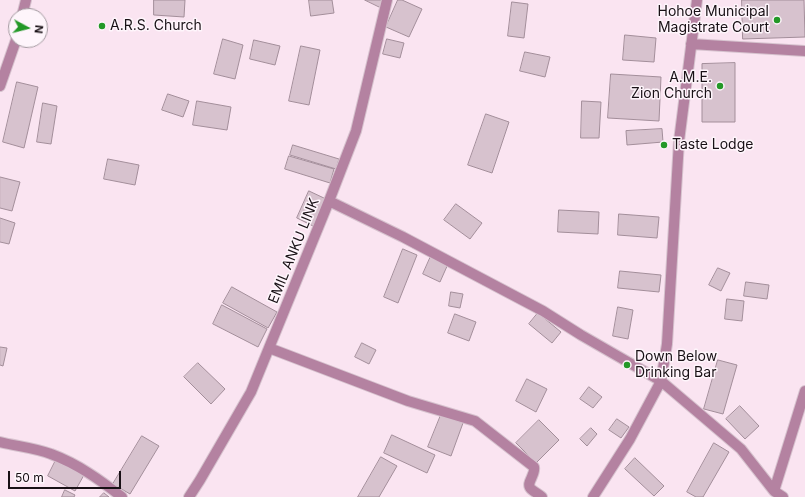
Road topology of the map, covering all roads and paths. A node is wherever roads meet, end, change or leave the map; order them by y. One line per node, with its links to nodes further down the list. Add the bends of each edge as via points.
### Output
1 (388, 0): 7 (street, EMIL ANKU LINK, via 356,130)
2 (697, 0): 3 (street)
3 (691, 44): 5 (street); 9 (street, via 679,141 667,344)
4 (13, 48): 6 (street)
5 (805, 51)
6 (0, 86)
7 (329, 201): 8 (street, EMIL ANKU LINK); 9 (street, via 542,311)
8 (269, 348): 14 (street, EMIL ANKU LINK, via 251,392); 15 (street, via 408,401 475,421 534,467 529,486)
9 (661, 380): 12 (street, via 741,449); 16 (street, via 630,439)
10 (805, 390): 12 (street)
11 (0, 442): 13 (street, via 50,453 93,475)
12 (778, 494)
13 (122, 497)
14 (188, 497)
15 (542, 497)
16 (593, 497)

